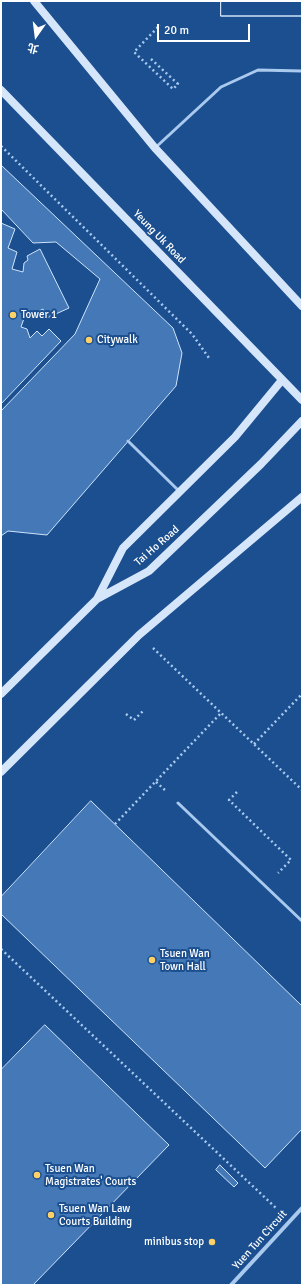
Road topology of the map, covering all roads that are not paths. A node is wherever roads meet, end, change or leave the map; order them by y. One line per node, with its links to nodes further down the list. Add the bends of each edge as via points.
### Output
1 (34, 1): 4 (main road)
2 (302, 71): 4 (lane, via 258,70 221,87)
3 (1, 90): 6 (main road, Yeung Uk Road)
4 (155, 148): 5 (main road)
5 (302, 306)
6 (282, 380): 7 (main road, Yeung Uk Road); 10 (main road, via 235,437)
7 (302, 400)
8 (302, 421): 12 (main road, Tai Ho Road, via 250,475 149,571)
9 (128, 441): 10 (lane)
10 (180, 492): 12 (main road, via 123,548)
11 (302, 497): 14 (main road, via 139,635)
12 (97, 599): 13 (main road, Tai Ho Road)
13 (1, 694)
14 (1, 772)
15 (178, 803): 16 (lane)
16 (302, 921)
17 (302, 1208): 18 (street, Yuen Tun Circuit)
18 (235, 1281): 19 (street, Yuen Tun Circuit); 20 (street)
19 (231, 1285)
20 (239, 1285)

